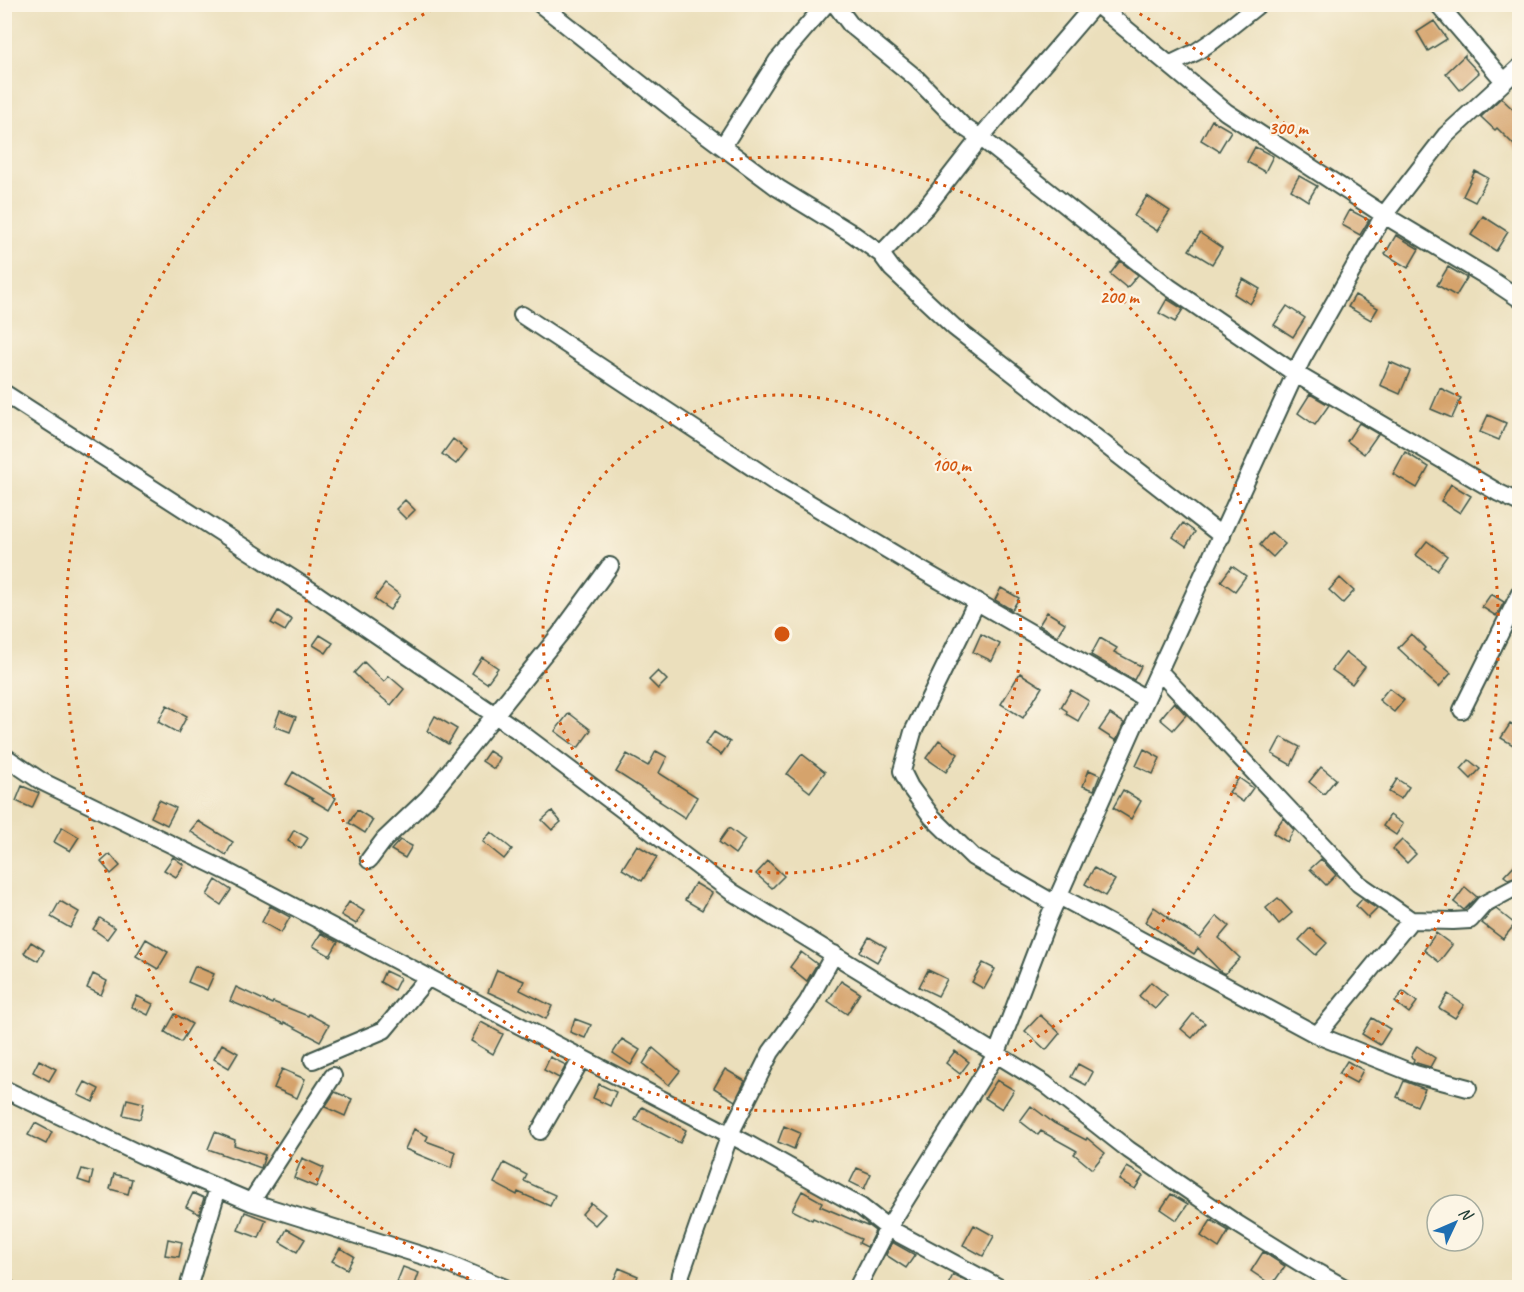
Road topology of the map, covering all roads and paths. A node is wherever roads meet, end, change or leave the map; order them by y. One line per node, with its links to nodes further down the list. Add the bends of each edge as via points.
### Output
1 (540, 4): 10 (street)
2 (826, 4): 10 (street, via 777,61)
3 (835, 4): 9 (street, via 850,24 916,78 964,128)
4 (1096, 4): 7 (street); 9 (street)
5 (1259, 4): 7 (street, via 1214,40)
6 (1438, 4): 8 (street)
7 (1169, 65): 11 (street, via 1226,112)
8 (1514, 74): 11 (street, via 1446,135)
9 (980, 138): 12 (street, via 927,206); 15 (street, via 1169,287)
10 (723, 146): 12 (street, via 778,188)
11 (1384, 215): 13 (street); 15 (street)
12 (881, 254): 18 (street, via 954,327)
13 (1520, 299)
14 (522, 315): 21 (street, via 779,485)
15 (1296, 374): 17 (street); 18 (street)
16 (4, 393): 25 (street, via 318,595)
17 (1520, 502)
18 (1222, 536): 22 (street)
19 (610, 566): 25 (street)
20 (1520, 593): 24 (street)
21 (977, 601): 23 (street); 29 (street, via 913,732 902,771 932,817 973,858)
22 (1159, 671): 23 (street); 30 (street, via 1359,884)
23 (1146, 699): 29 (street)
24 (1462, 710)
25 (495, 716): 27 (street, via 428,798); 31 (street, via 732,892)
26 (4, 756): 32 (street, via 41,780)
27 (369, 860)
28 (1520, 885): 30 (street, via 1484,904 1470,920)
29 (1057, 900): 33 (street); 34 (street)
30 (1411, 920): 33 (street)
31 (834, 954): 34 (street); 41 (street, via 807,1003 771,1052)
32 (428, 977): 35 (street); 36 (street, via 384,1030)
33 (1317, 1035): 38 (street, via 1415,1074)
34 (997, 1053): 44 (street); 50 (street, via 1236,1223)
35 (582, 1058): 40 (street); 41 (street)
36 (313, 1060)
37 (333, 1076): 43 (street)
38 (1468, 1088)
39 (4, 1089): 42 (street)
40 (540, 1131)
41 (730, 1134): 44 (street, via 861,1207); 47 (street)
42 (218, 1188): 43 (street); 45 (street)
43 (251, 1202): 46 (street, via 443,1262)
44 (888, 1228): 48 (street); 49 (street)
45 (188, 1287)
46 (506, 1287)
47 (679, 1287)
48 (857, 1287)
49 (1000, 1287)
50 (1345, 1287)

